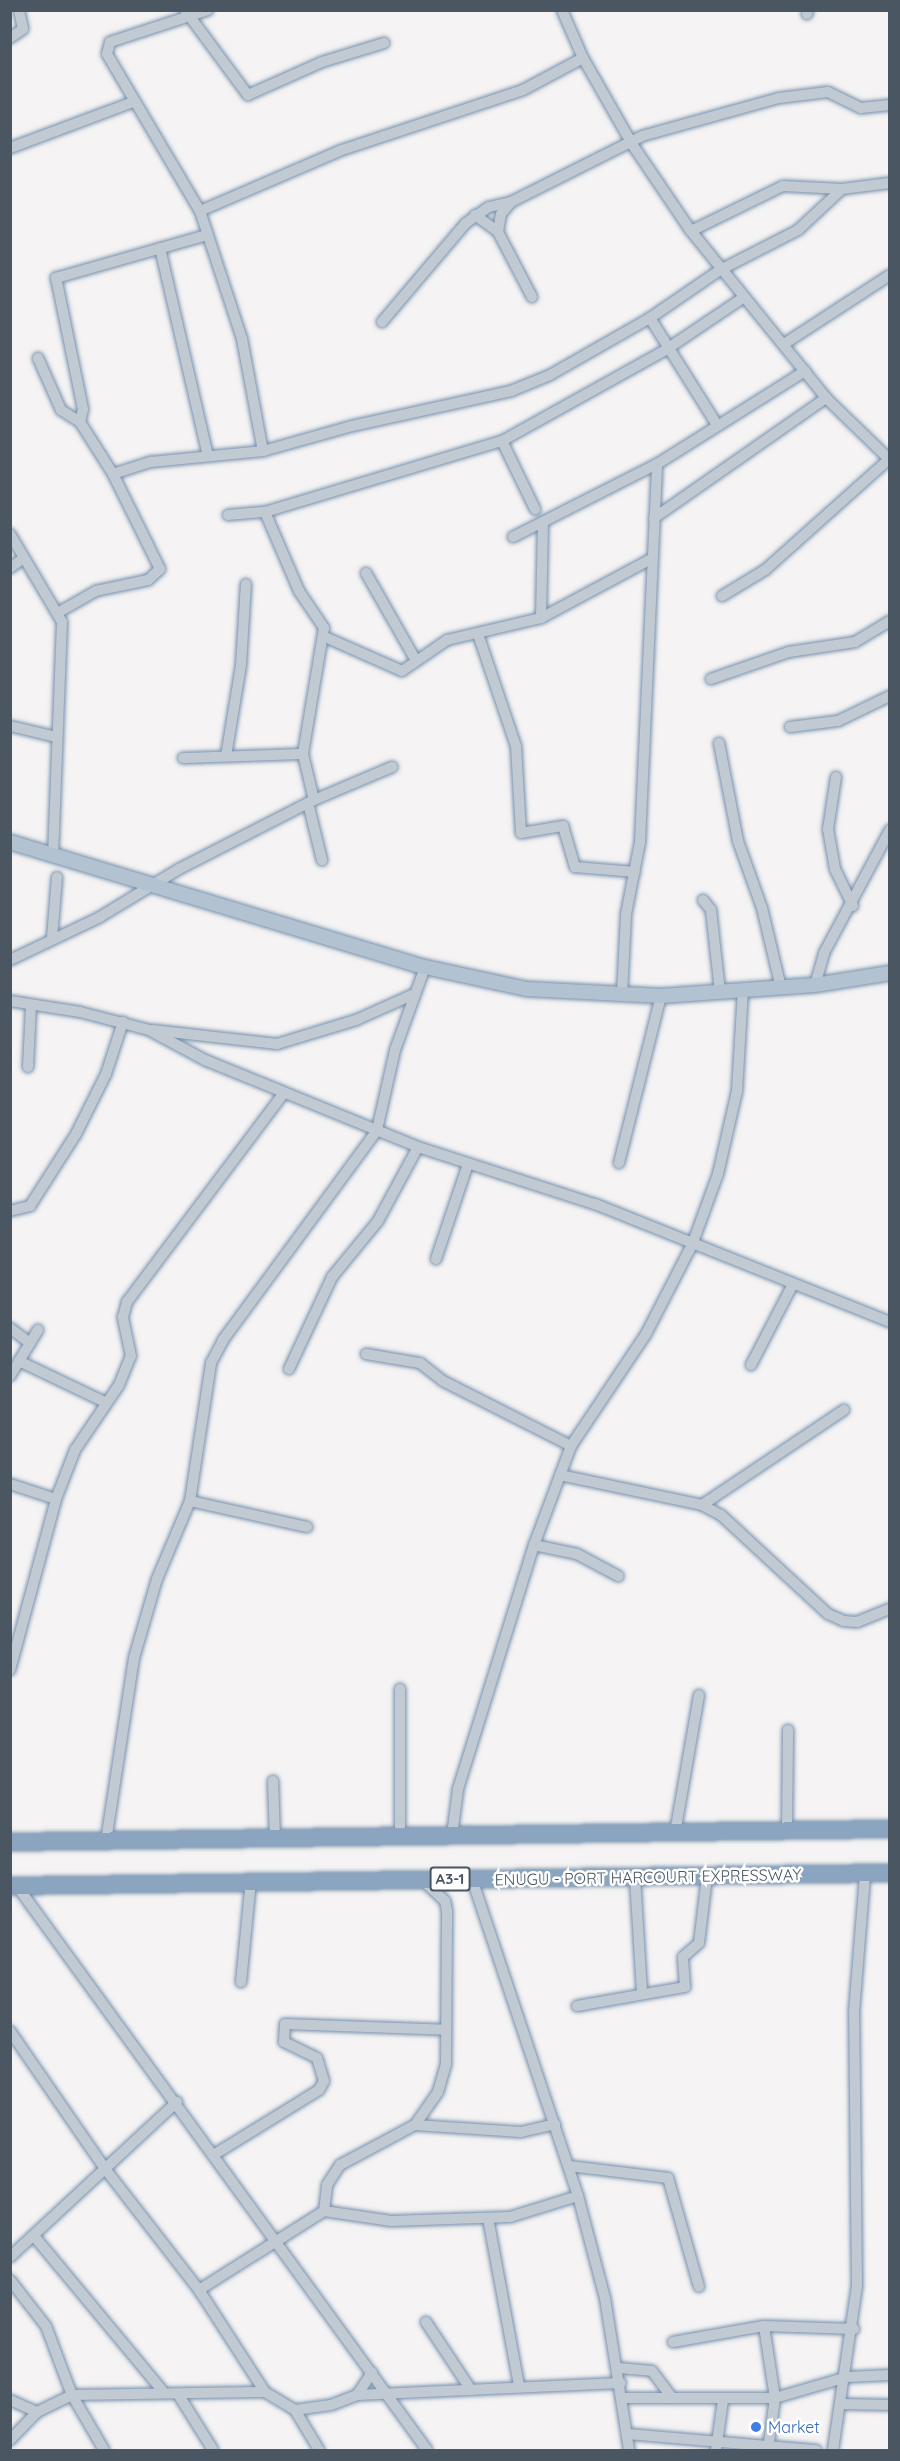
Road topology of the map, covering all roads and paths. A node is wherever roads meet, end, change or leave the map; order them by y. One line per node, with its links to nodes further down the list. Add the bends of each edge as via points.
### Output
1 (19, 10): 5 (street, via 24,29)
2 (208, 10): 4 (street)
3 (562, 10): 7 (street)
4 (188, 14): 6 (street, via 248,95 322,62); 8 (street, via 110,42 109,61)
5 (10, 38)
6 (384, 43)
7 (583, 58): 10 (street); 15 (street, via 523,90 339,151)
8 (133, 102): 11 (street); 15 (street, via 164,144)
9 (890, 105): 10 (street, via 861,108 828,92 779,98 654,132)
10 (632, 144): 14 (street); 17 (street)
11 (10, 148)
12 (890, 183): 13 (street)
13 (842, 189): 17 (street, via 783,186); 21 (street, via 798,230)
14 (511, 202): 16 (street); 18 (street, via 501,214)
15 (200, 211): 19 (street)
16 (475, 216): 18 (street); 26 (street)
17 (691, 231): 21 (street)
18 (498, 232): 23 (street)
19 (207, 235): 20 (street); 35 (street, via 242,339)
20 (160, 248): 32 (street, via 56,278 83,409); 36 (street)
21 (720, 270): 24 (street); 25 (street)
22 (890, 275): 27 (street)
23 (532, 297)
24 (743, 298): 27 (street); 28 (street)
25 (650, 318): 28 (street); 35 (street, via 550,375 511,391 352,426)
26 (382, 322)
27 (784, 344): 30 (street)
28 (667, 349): 33 (street); 34 (street)
29 (38, 358): 32 (street, via 62,410)
30 (805, 371): 31 (street); 33 (street)
31 (826, 398): 37 (street); 43 (street)
32 (80, 422): 39 (street)
33 (717, 425): 38 (street)
34 (502, 441): 40 (street); 41 (street)
35 (262, 451): 36 (street)
36 (208, 456): 39 (street, via 151,462)
37 (889, 459): 52 (street, via 765,570)
38 (657, 464): 43 (street); 44 (street, via 635,471)
39 (113, 474): 53 (street, via 160,569 148,580 96,591)
40 (535, 509)
41 (265, 512): 42 (street); 57 (street, via 299,591 318,618)
42 (228, 515)
43 (654, 518): 48 (street)
44 (543, 522): 46 (street); 54 (street)
45 (10, 534): 47 (street)
46 (513, 537)
47 (24, 558): 49 (street); 53 (street)
48 (651, 559): 54 (street); 75 (street, via 653,600)
49 (10, 568)
50 (366, 573): 58 (street)
51 (246, 584): 66 (street, via 242,665)
52 (722, 596)
53 (59, 612): 63 (street, via 64,660)
54 (541, 618): 56 (street)
55 (890, 621): 59 (street, via 855,642 789,652)
56 (478, 634): 58 (street, via 447,640); 75 (street, via 516,746 521,833 563,826 575,867)
57 (325, 637): 58 (street, via 397,670 405,670); 65 (street)
58 (415, 659)
59 (711, 679)
60 (890, 696): 62 (street, via 838,721)
61 (10, 726): 63 (street)
62 (790, 727)
63 (56, 737): 73 (street)
64 (719, 743): 87 (street, via 738,841 762,908)
65 (303, 754): 66 (street); 70 (street)
66 (226, 756): 67 (street)
67 (183, 758)
68 (392, 767): 70 (street)
69 (836, 777): 79 (street, via 828,829 836,869)
70 (311, 802): 74 (street); 77 (street)
71 (890, 830): 78 (street)
72 (10, 842): 73 (main road)
73 (53, 855): 77 (main road)
74 (322, 860)
75 (635, 872): 90 (street, via 626,914)
76 (57, 877): 82 (street)
77 (153, 884): 82 (street, via 100,917); 84 (main road)
78 (863, 884): 79 (street); 81 (street)
79 (848, 888): 81 (street)
80 (703, 900): 89 (street, via 711,910)
81 (853, 906): 86 (street, via 824,952)
82 (52, 938): 83 (street)
83 (10, 960)
84 (425, 967): 90 (main road, via 527,989); 91 (street)
85 (890, 972): 86 (main road)
86 (815, 985): 87 (main road)
87 (781, 988): 88 (main road)
88 (743, 991): 89 (main road); 104 (street, via 736,1091 718,1174)
89 (720, 992): 92 (main road)
90 (622, 994): 92 (main road)
91 (412, 995): 96 (street, via 356,1020 277,1044); 99 (street)
92 (661, 996): 101 (street)
93 (10, 1001): 94 (street)
94 (31, 1005): 95 (street); 97 (street)
95 (123, 1022): 96 (street); 103 (street, via 106,1074 76,1134 30,1206)
96 (149, 1030): 98 (street)
97 (28, 1067)
98 (284, 1093): 99 (street); 116 (street, via 128,1302 123,1317 131,1356 119,1385)
99 (377, 1130): 100 (street); 122 (street, via 223,1340 205,1392)
100 (418, 1147): 102 (street); 114 (street, via 378,1221 332,1277)
101 (619, 1163)
102 (468, 1164): 104 (street, via 595,1204); 105 (street)
103 (10, 1210)
104 (692, 1245): 106 (street); 118 (street, via 646,1334)
105 (436, 1259)
106 (793, 1284): 107 (street); 113 (street)
107 (890, 1322)
108 (10, 1328): 110 (street)
109 (38, 1329): 110 (street)
110 (30, 1343): 112 (street)
111 (366, 1354): 118 (street, via 420,1363 443,1381)
112 (19, 1361): 115 (street); 116 (street)
113 (751, 1365)
114 (289, 1370)
115 (10, 1376)
116 (105, 1402): 121 (street, via 75,1450)
117 (844, 1410): 123 (street)
118 (571, 1446): 119 (street)
119 (560, 1475): 123 (street); 125 (street)
120 (10, 1484): 121 (street)
121 (56, 1499): 128 (street)
122 (190, 1501): 124 (street); 139 (street, via 158,1579 135,1658)
123 (702, 1505): 127 (street, via 734,1523 828,1614 857,1622)
124 (307, 1527)
125 (534, 1545): 126 (street, via 577,1554); 136 (street, via 458,1789)
126 (618, 1576)
127 (890, 1609)
128 (10, 1670)
129 (400, 1689): 137 (street)
130 (699, 1695): 135 (street)
131 (788, 1730): 134 (street)
132 (273, 1781): 138 (street)
133 (890, 1829): 134 (highway)
134 (787, 1831): 135 (highway)
135 (675, 1833): 136 (highway)
136 (452, 1836): 137 (highway)
137 (400, 1837): 138 (highway)
138 (275, 1839): 139 (highway)
139 (106, 1841): 140 (highway)
140 (10, 1842)
141 (865, 1874): 142 (highway, ENUGU - PORT HARCOURT EXPRESSWAY / A3-1); 143 (highway, ENUGU - PORT HARCOURT EXPRESSWAY / A3-1); 171 (street, via 854,2012)
142 (890, 1874)
143 (707, 1876): 144 (highway, ENUGU - PORT HARCOURT EXPRESSWAY / A3-1); 150 (street, via 699,1943 683,1957 685,1987)
144 (635, 1878): 146 (highway, ENUGU - PORT HARCOURT EXPRESSWAY / A3-1); 150 (street)
145 (420, 1879): 146 (highway, ENUGU - PORT HARCOURT EXPRESSWAY / A3-1); 147 (highway, ENUGU - PORT HARCOURT EXPRESSWAY / A3-1); 152 (street, via 445,1901 447,1911)
146 (472, 1879): 155 (street)
147 (251, 1880): 148 (highway, ENUGU - PORT HARCOURT EXPRESSWAY / A3-1); 149 (street)
148 (14, 1886): 154 (street)
149 (241, 1982)
150 (642, 1994): 151 (street)
151 (577, 2006)
152 (445, 2030): 156 (street, via 445,2076); 157 (street, via 285,2024 284,2042 317,2058 324,2081 319,2090)
153 (10, 2031): 159 (street)
154 (177, 2102): 157 (street); 159 (street)
155 (555, 2124): 156 (street, via 521,2132); 158 (street)
156 (415, 2125): 161 (street, via 340,2165 327,2185)
157 (214, 2154): 164 (street)
158 (569, 2166): 160 (street); 167 (street, via 668,2178)
159 (106, 2170): 163 (street); 168 (street)
160 (578, 2196): 162 (street, via 510,2217); 173 (street)
161 (324, 2211): 162 (street, via 391,2221); 164 (street)
162 (488, 2218): 178 (street)
163 (34, 2236): 165 (street); 180 (street)
164 (277, 2238): 168 (street); 174 (street)
165 (10, 2256)
166 (10, 2280): 183 (street, via 46,2326)
167 (699, 2287)
168 (199, 2290): 181 (street)
169 (426, 2322): 179 (street)
170 (764, 2326): 171 (street); 172 (street); 188 (street)
171 (854, 2329): 176 (street)
172 (673, 2342)
173 (619, 2368): 177 (street); 187 (street, via 652,2371)
174 (372, 2373): 184 (street); 185 (street)
175 (890, 2374): 176 (street)
176 (847, 2377): 188 (street); 191 (street)
177 (621, 2383): 178 (street); 186 (street)
178 (519, 2386): 179 (street)
179 (470, 2387): 185 (street)
180 (162, 2390): 182 (street); 183 (street)
181 (265, 2392): 182 (street); 193 (street)
182 (178, 2394): 200 (street)
183 (72, 2395): 194 (street); 199 (street)
184 (357, 2395): 185 (street); 193 (street, via 331,2405)
185 (385, 2395): 202 (street)
186 (622, 2398): 187 (street); 195 (street)
187 (672, 2398): 190 (street)
188 (775, 2398): 190 (street); 198 (street)
189 (10, 2400): 194 (street)
190 (723, 2400): 197 (street)
191 (842, 2404): 192 (street); 205 (street)
192 (890, 2405)
193 (295, 2410): 201 (street)
194 (37, 2412): 196 (street)
195 (628, 2434): 197 (street); 203 (street)
196 (10, 2440)
197 (716, 2447): 198 (street)
198 (768, 2449): 204 (street)
199 (104, 2451)
200 (213, 2451)
201 (319, 2451)
202 (427, 2451)
203 (629, 2451)
204 (816, 2451)
205 (833, 2451)

